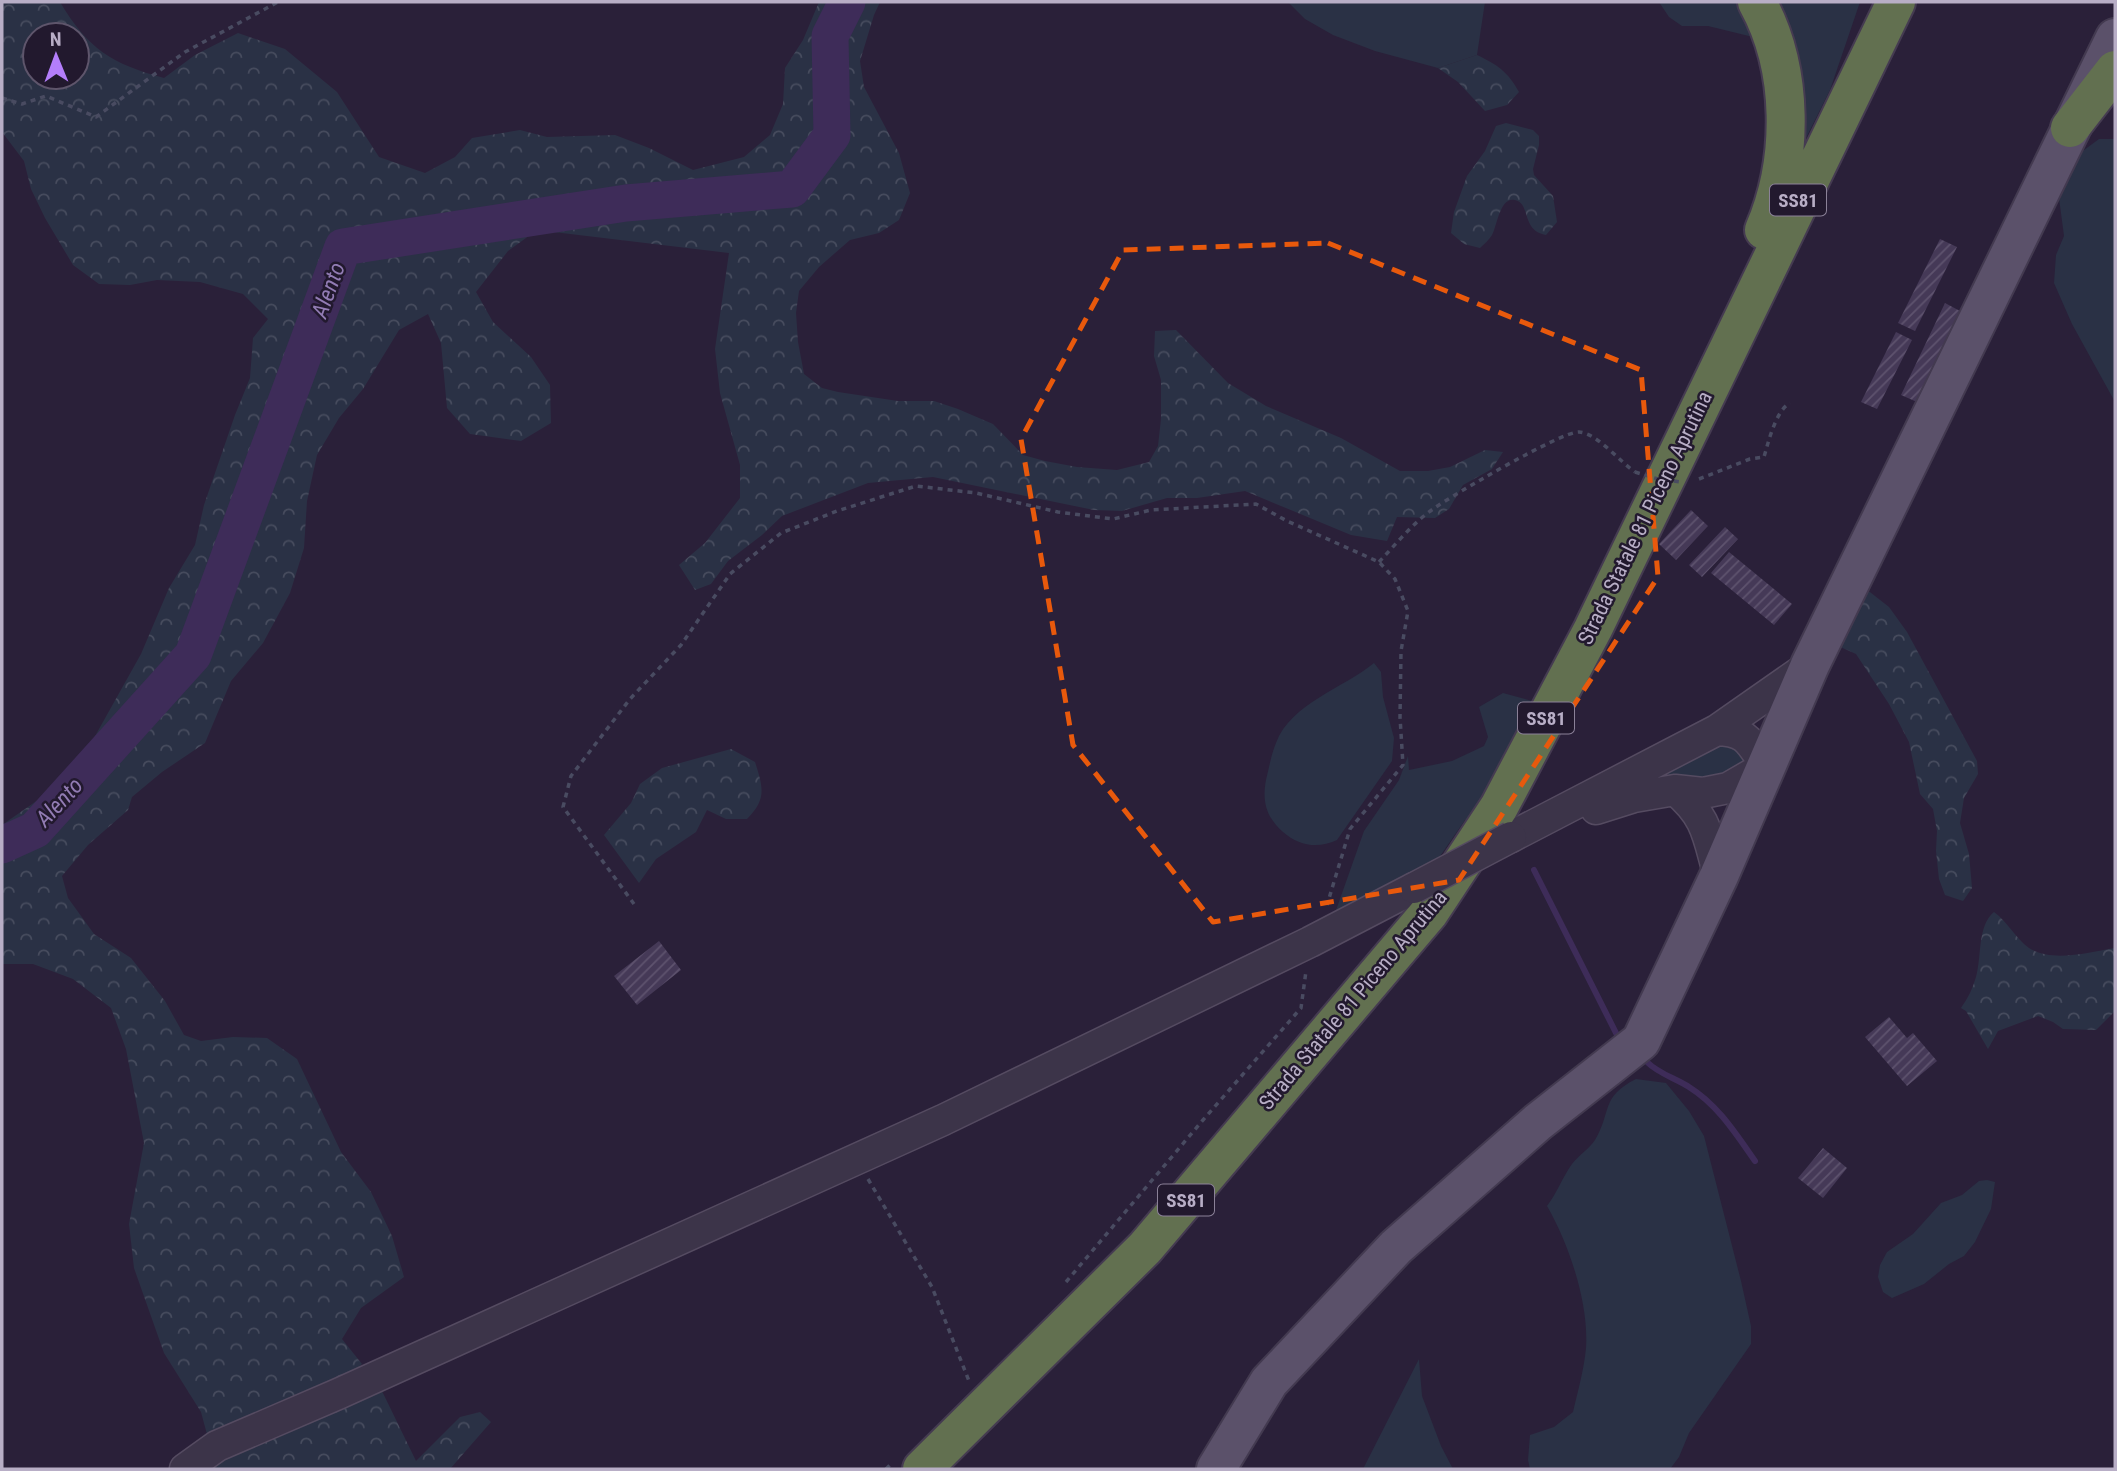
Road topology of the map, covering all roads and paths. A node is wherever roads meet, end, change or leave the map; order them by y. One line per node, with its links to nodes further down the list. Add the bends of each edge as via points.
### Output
1 (278, 2): 6 (path, via 186,52 96,117 46,96 22,104)
2 (1757, 2): 8 (highway, via 1777,48 1782,79 1786,123 1782,165 1769,218 1705,364)
3 (1896, 2): 8 (highway, Strada Statale 81 Piceno Aprutina / SS81)
4 (2115, 38): 7 (main road)
5 (2115, 70): 7 (highway)
6 (2, 98)
7 (2070, 128): 13 (main road)
8 (1702, 400): 24 (highway, Strada Statale 81 Piceno Aprutina / SS81, via 1593,629 1512,783 1429,913 1145,1248)
9 (1790, 403): 11 (path, via 1780,415 1764,457)
10 (1681, 482): 12 (path, bridge, via 1635,471 1596,439 1579,432 1497,471 1432,510)
11 (1691, 482)
12 (1379, 562): 19 (path, via 1256,504 1151,510 1113,519 916,486 781,533 730,574 681,645 630,699 571,776 563,807); 20 (path, via 1395,579 1408,611 1401,651 1403,765 1350,829 1328,903)
13 (1810, 665): 14 (street); 15 (main road)
14 (1717, 730): 15 (street, via 1734,730 1746,737); 17 (street)
15 (1766, 766): 16 (street, via 1728,788 1703,793); 18 (main road)
16 (1675, 790): 17 (street, via 1634,797); 18 (street, via 1702,817)
17 (1511, 837): 20 (street, bridge)
18 (1719, 876): 27 (main road, via 1641,1041 1538,1122 1396,1247 1269,1382)
19 (634, 904)
20 (1310, 942): 21 (street); 22 (path, via 1301,1009)
21 (855, 1160): 23 (path, via 932,1287); 25 (street, via 217,1446)
22 (1063, 1286)
23 (972, 1389)
24 (909, 1465): 26 (path)
25 (185, 1469)
26 (886, 1469)
27 (1216, 1469)

